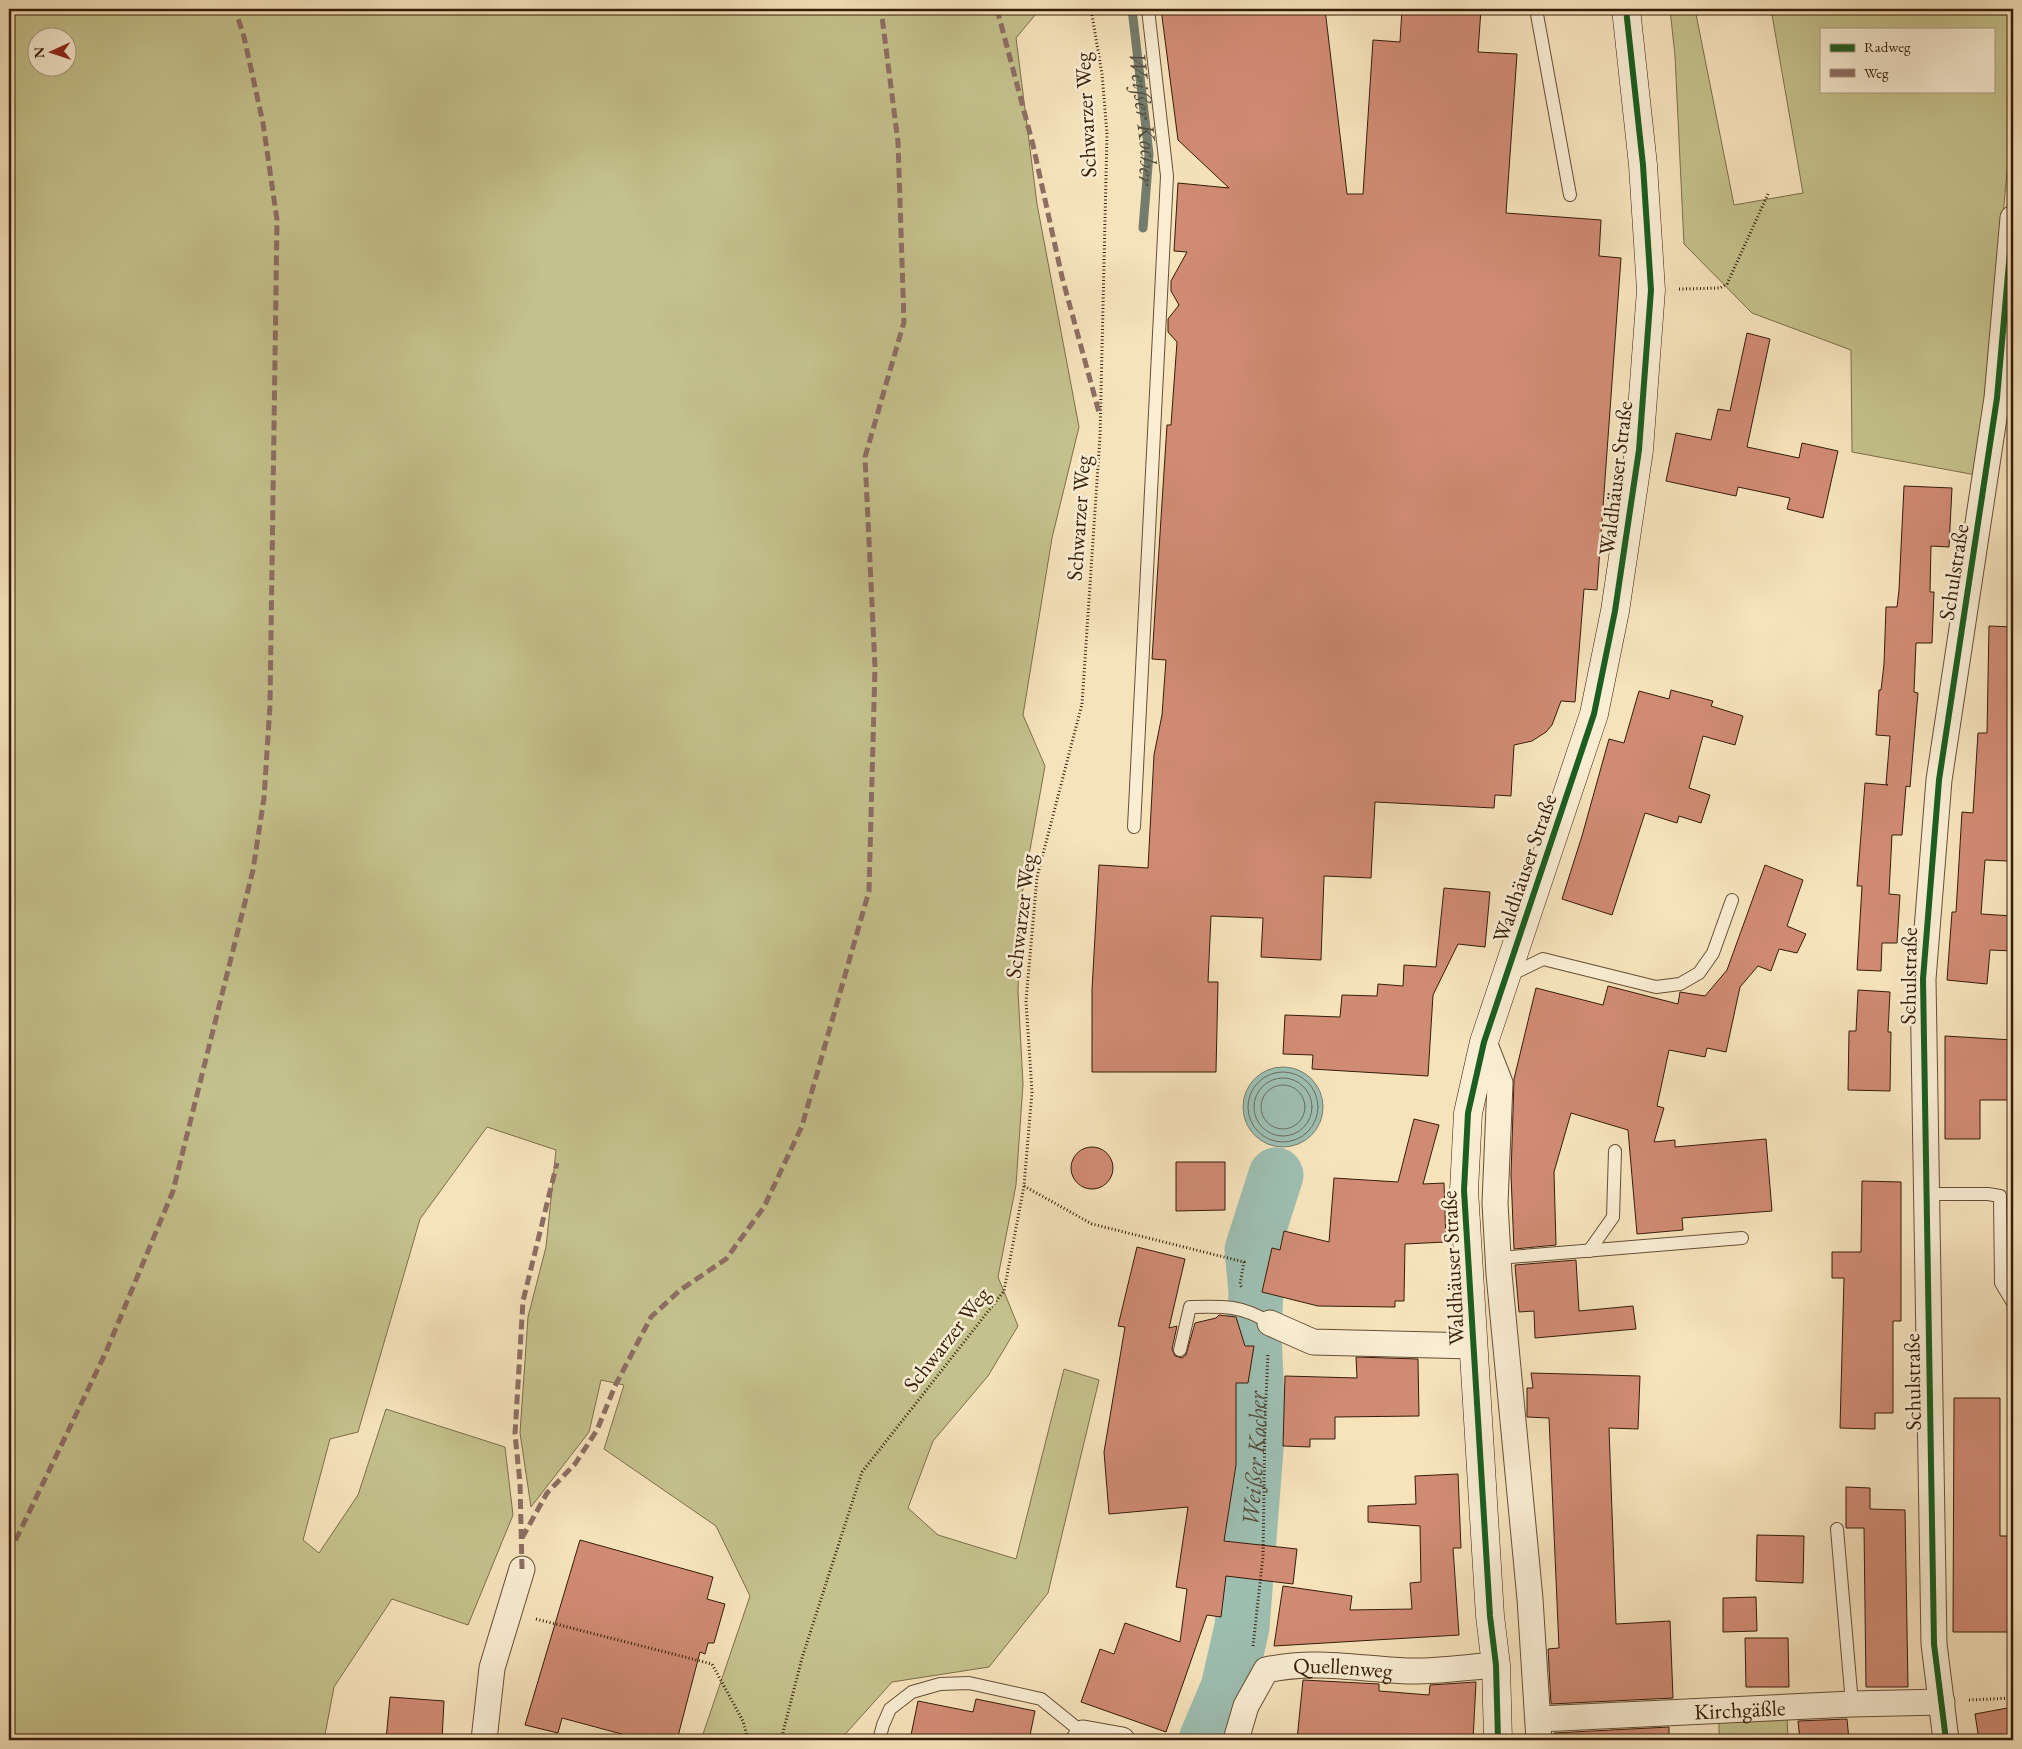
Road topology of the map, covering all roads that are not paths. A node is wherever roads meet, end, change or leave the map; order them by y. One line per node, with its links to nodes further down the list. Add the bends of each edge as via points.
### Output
1 (1148, 9): 6 (lane, via 1167,176)
2 (1536, 9): 4 (lane)
3 (1626, 9): 8 (street, Waldhäuser Straße, via 1644,165 1651,290 1639,450 1615,611 1594,714)
4 (1570, 194)
5 (2013, 218): 11 (street, Schulstraße, via 1998,398 1939,780 1929,877 1922,978)
6 (1134, 827)
7 (1732, 900): 8 (lane, via 1713,953 1699,973 1680,984 1656,987 1543,959)
8 (1506, 977): 9 (street, Waldhäuser Straße)
9 (1484, 1042): 14 (street, Waldhäuser Straße, via 1500,1083 1495,1203); 17 (street, Waldhäuser Straße, via 1468,1113 1464,1190)
10 (1615, 1151): 13 (lane, via 1612,1217)
11 (1926, 1194): 15 (lane, via 2000,1196 2001,1283); 22 (street, Schulstraße, via 1934,1644)
12 (1742, 1238): 13 (lane)
13 (1590, 1251): 14 (lane)
14 (1498, 1258): 24 (street, Waldhäuser Straße)
15 (2013, 1303)
16 (1261, 1317): 17 (street, via 1313,1342); 18 (lane, via 1227,1306 1190,1307)
17 (1474, 1346): 21 (street, Waldhäuser Straße, via 1490,1616)
18 (1180, 1350)
19 (1838, 1529): 23 (lane)
20 (522, 1569): 26 (street, via 492,1668)
21 (1496, 1665): 29 (street, Quellenweg, via 1410,1671 1292,1664 1266,1670 1246,1706); 30 (street, Waldhäuser Straße)
22 (1942, 1702): 23 (street, Kirchgäßle); 31 (street, Schulstraße)
23 (1852, 1704): 24 (street, Kirchgäßle)
24 (1539, 1730)
25 (1081, 1737): 27 (lane, via 1041,1700 969,1682 940,1684 912,1692 890,1709); 28 (street)
26 (484, 1740)
27 (879, 1740)
28 (1122, 1740)
29 (1236, 1740)
30 (1498, 1740)
31 (1946, 1740)

